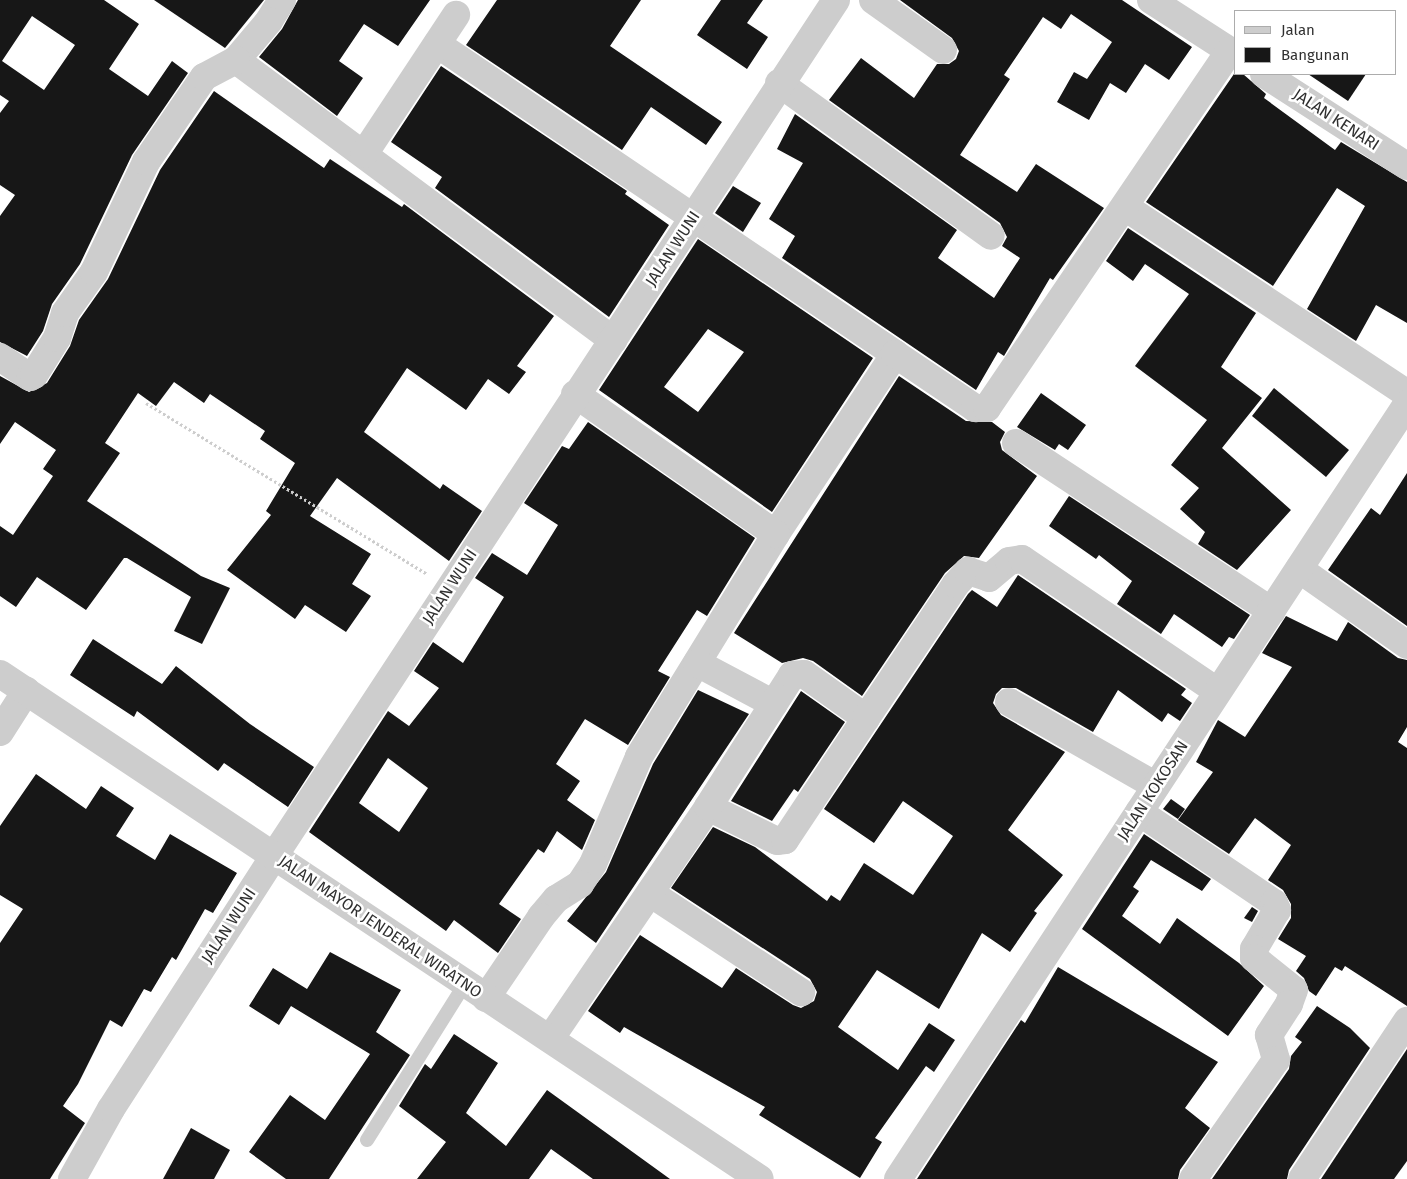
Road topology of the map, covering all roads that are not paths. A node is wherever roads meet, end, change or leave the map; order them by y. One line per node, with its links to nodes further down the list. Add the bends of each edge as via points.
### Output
1 (282, 0): 9 (street)
2 (836, 0): 11 (street, JALAN WUNI)
3 (873, 0): 7 (street)
4 (1151, 0): 8 (street)
5 (456, 15): 6 (street)
6 (437, 44): 12 (street); 15 (street)
7 (943, 50)
8 (1233, 53): 14 (street)
9 (236, 60): 12 (street); 19 (street, via 204,77 146,162 98,264 65,313 57,338 34,375 30,377)
10 (1266, 75): 13 (street, JALAN KENARI)
11 (780, 83): 15 (street, JALAN WUNI); 16 (street)
12 (364, 154): 17 (street)
13 (1407, 166)
14 (1124, 208): 18 (street, via 987,408 975,408); 21 (street)
15 (692, 219): 17 (street, JALAN WUNI); 18 (street)
16 (991, 236)
17 (613, 340): 20 (street, JALAN WUNI)
18 (894, 354): 24 (street)
19 (0, 357)
20 (575, 394): 24 (street); 39 (street, JALAN WUNI)
21 (1407, 394)
22 (1407, 404): 25 (street, JALAN KOKOSAN)
23 (1016, 443): 26 (street)
24 (776, 534): 28 (street)
25 (1299, 568): 26 (street, JALAN KOKOSAN); 27 (street)
26 (1272, 611): 31 (street, JALAN KOKOSAN)
27 (1407, 645)
28 (697, 663): 33 (street); 41 (street, via 640,757 593,864 580,884 553,903)
29 (0, 674): 30 (street, JALAN MAYOR JENDERAL WIRATNO)
30 (26, 691): 35 (street); 39 (street, JALAN MAYOR JENDERAL WIRATNO)
31 (1217, 691): 34 (street, via 1018,558 988,578 972,571 962,575); 36 (street, JALAN KOKOSAN)
32 (1009, 702): 36 (street)
33 (774, 704): 34 (street, via 790,677 800,672); 37 (street)
34 (866, 718): 37 (street, via 785,840 768,838)
35 (0, 732)
36 (1156, 786): 38 (street, JALAN KOKOSAN)
37 (708, 807): 40 (street)
38 (1139, 812): 48 (street, JALAN KOKOSAN); 49 (street, via 1274,902 1277,910 1253,954 1257,962 1294,990 1269,1035 1276,1060)
39 (274, 856): 41 (street, JALAN MAYOR JENDERAL WIRATNO); 46 (street, JALAN WUNI, via 111,1109)
40 (650, 893): 42 (street); 44 (street)
41 (475, 991): 44 (street, JALAN MAYOR JENDERAL WIRATNO); 45 (lane)
42 (801, 992)
43 (1407, 1021): 50 (street)
44 (550, 1039): 47 (street, JALAN MAYOR JENDERAL WIRATNO)
45 (367, 1140)
46 (72, 1179)
47 (760, 1179)
48 (898, 1179)
49 (1193, 1179)
50 (1302, 1179)

